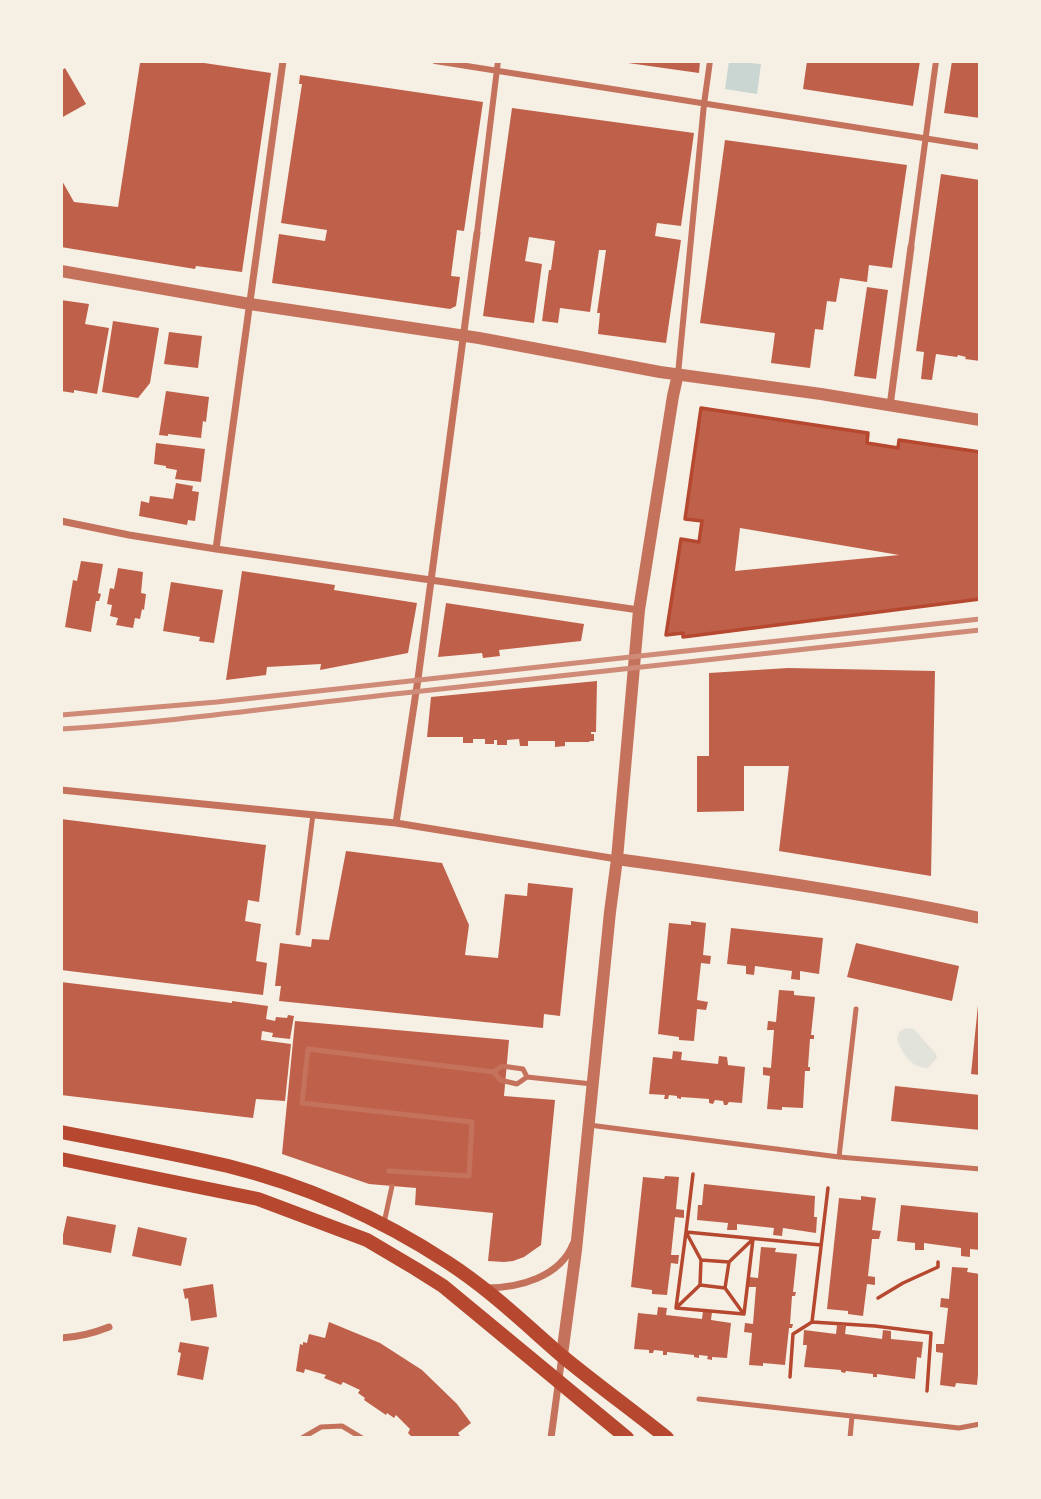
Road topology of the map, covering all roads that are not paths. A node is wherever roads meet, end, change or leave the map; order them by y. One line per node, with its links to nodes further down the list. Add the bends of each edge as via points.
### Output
1 (283, 61): 13 (street)
2 (435, 61): 6 (street)
3 (498, 61): 6 (street)
4 (710, 61): 7 (street)
5 (936, 61): 8 (street)
6 (496, 71): 7 (street); 10 (street)
7 (704, 104): 8 (street); 15 (street)
8 (925, 138): 9 (street); 11 (street)
9 (980, 147)
10 (477, 233): 14 (street)
11 (911, 247): 16 (street)
12 (61, 271): 13 (street)
13 (250, 304): 14 (street); 19 (street)
14 (464, 336): 15 (street); 20 (street)
15 (677, 374): 16 (street); 21 (street)
16 (890, 406): 17 (street)
17 (980, 420)
18 (61, 521): 19 (street)
19 (216, 549): 20 (street)
20 (430, 579): 21 (street); 24 (street)
21 (639, 610): 25 (street)
22 (61, 790): 23 (street)
23 (313, 814): 24 (street); 27 (lane)
24 (396, 823): 25 (street)
25 (617, 859): 26 (street, via 745,876); 31 (street)
26 (980, 918)
27 (298, 933)
28 (856, 1009): 34 (lane)
29 (494, 1072): 30 (lane, via 500,1080 517,1084); 30 (lane, via 502,1066 523,1069); 37 (lane, via 308,1049 302,1103 472,1122 469,1176)
30 (527, 1077): 31 (lane)
31 (593, 1084): 32 (street)
32 (589, 1125): 34 (lane); 40 (street)
33 (61, 1132): 39 (main road, via 230,1167 334,1202)
34 (839, 1157): 36 (lane)
35 (61, 1159): 45 (main road, via 258,1199 366,1240 443,1286)
36 (980, 1170)
37 (389, 1171)
38 (392, 1186): 39 (lane)
39 (384, 1226): 41 (main road)
40 (577, 1234): 41 (street, via 566,1258 545,1274 517,1286); 44 (street)
41 (485, 1288): 44 (main road)
42 (109, 1327): 43 (street)
43 (61, 1338)
44 (562, 1355): 45 (street); 53 (main road)
45 (558, 1382): 51 (street); 52 (main road)
46 (699, 1399): 47 (lane)
47 (852, 1416): 48 (lane, via 959,1428); 54 (lane)
48 (980, 1424)
49 (302, 1438): 50 (lane, via 321,1427 342,1426)
50 (362, 1438)
51 (551, 1438)
52 (627, 1438)
53 (667, 1438)
54 (850, 1438)

